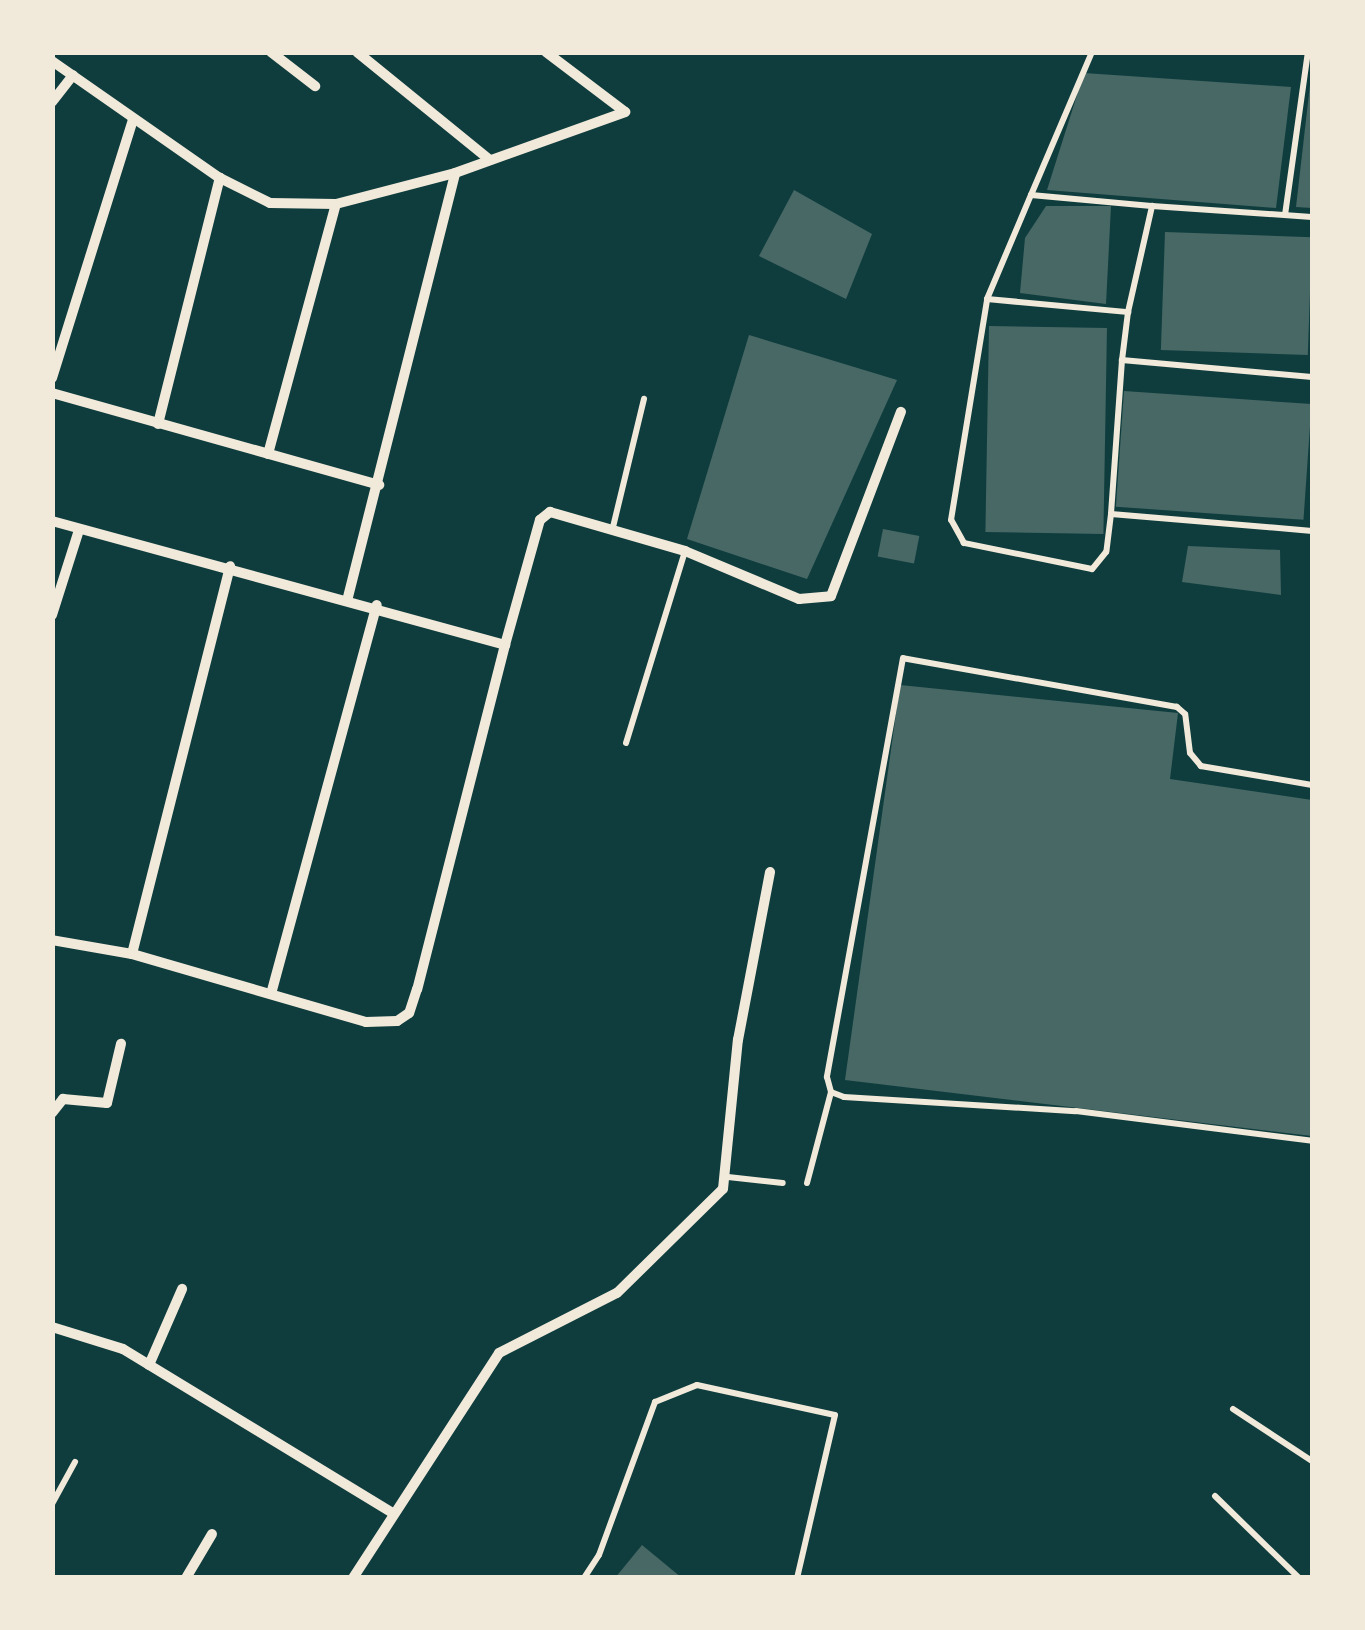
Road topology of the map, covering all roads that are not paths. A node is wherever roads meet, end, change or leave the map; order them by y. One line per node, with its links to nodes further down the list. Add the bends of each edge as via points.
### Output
1 (271, 52): 8 (street)
2 (357, 52): 11 (street)
3 (546, 52): 11 (street, via 625,112)
4 (1092, 52): 14 (lane)
5 (1308, 52): 17 (lane)
6 (52, 61): 7 (street)
7 (73, 75): 9 (street); 10 (street)
8 (315, 86)
9 (52, 102)
10 (132, 119): 13 (street); 23 (street)
11 (490, 160): 12 (street)
12 (455, 173): 15 (street); 29 (street)
13 (220, 178): 15 (street, via 270,204); 27 (street)
14 (1031, 195): 16 (lane); 19 (lane)
15 (336, 204): 28 (street)
16 (1152, 206): 17 (lane); 20 (lane)
17 (1285, 215): 18 (lane)
18 (1312, 217)
19 (987, 299): 20 (lane); 30 (lane, via 951,511 958,538 1092,569 1106,552)
20 (1128, 312): 21 (lane)
21 (1122, 360): 22 (lane); 30 (lane)
22 (1312, 377)
23 (52, 378)
24 (52, 393): 27 (street)
25 (644, 399): 32 (lane)
26 (901, 412): 35 (street, via 832,596 799,599)
27 (158, 424): 28 (street)
28 (268, 454): 29 (street)
29 (379, 485): 37 (street)
30 (1111, 514): 34 (lane)
31 (52, 521): 33 (street)
32 (613, 527): 35 (street); 40 (street, via 543,514)
33 (79, 530): 36 (street); 39 (street)
34 (1312, 531)
35 (684, 551): 41 (lane)
36 (230, 566): 37 (street); 45 (street)
37 (348, 597): 38 (street)
38 (377, 606): 40 (street); 46 (street)
39 (53, 612)
40 (504, 645): 46 (street, via 409,1013 398,1021 366,1022)
41 (626, 743)
42 (1312, 785): 48 (lane, via 1201,766 1192,758 1177,707 903,658 827,1078)
43 (770, 872): 51 (street, via 738,1040)
44 (52, 940): 45 (street)
45 (132, 954): 46 (street)
46 (271, 994)
47 (120, 1044): 49 (street, via 107,1103 63,1099)
48 (832, 1092): 50 (lane); 52 (lane)
49 (52, 1113)
50 (1312, 1141)
51 (728, 1177): 53 (lane); 62 (street, via 694,1221 616,1293 499,1353)
52 (806, 1183)
53 (782, 1184)
54 (182, 1290): 56 (street)
55 (52, 1328): 56 (street, via 98,1336)
56 (149, 1365): 62 (street)
57 (1232, 1409): 58 (lane)
58 (1312, 1461)
59 (75, 1462): 61 (lane)
60 (1215, 1496): 68 (lane)
61 (52, 1504)
62 (394, 1514): 65 (street)
63 (212, 1534): 64 (street)
64 (186, 1578)
65 (353, 1578)
66 (584, 1578): 67 (lane, via 599,1555 655,1402 696,1385 836,1415)
67 (796, 1578)
68 (1300, 1578)

